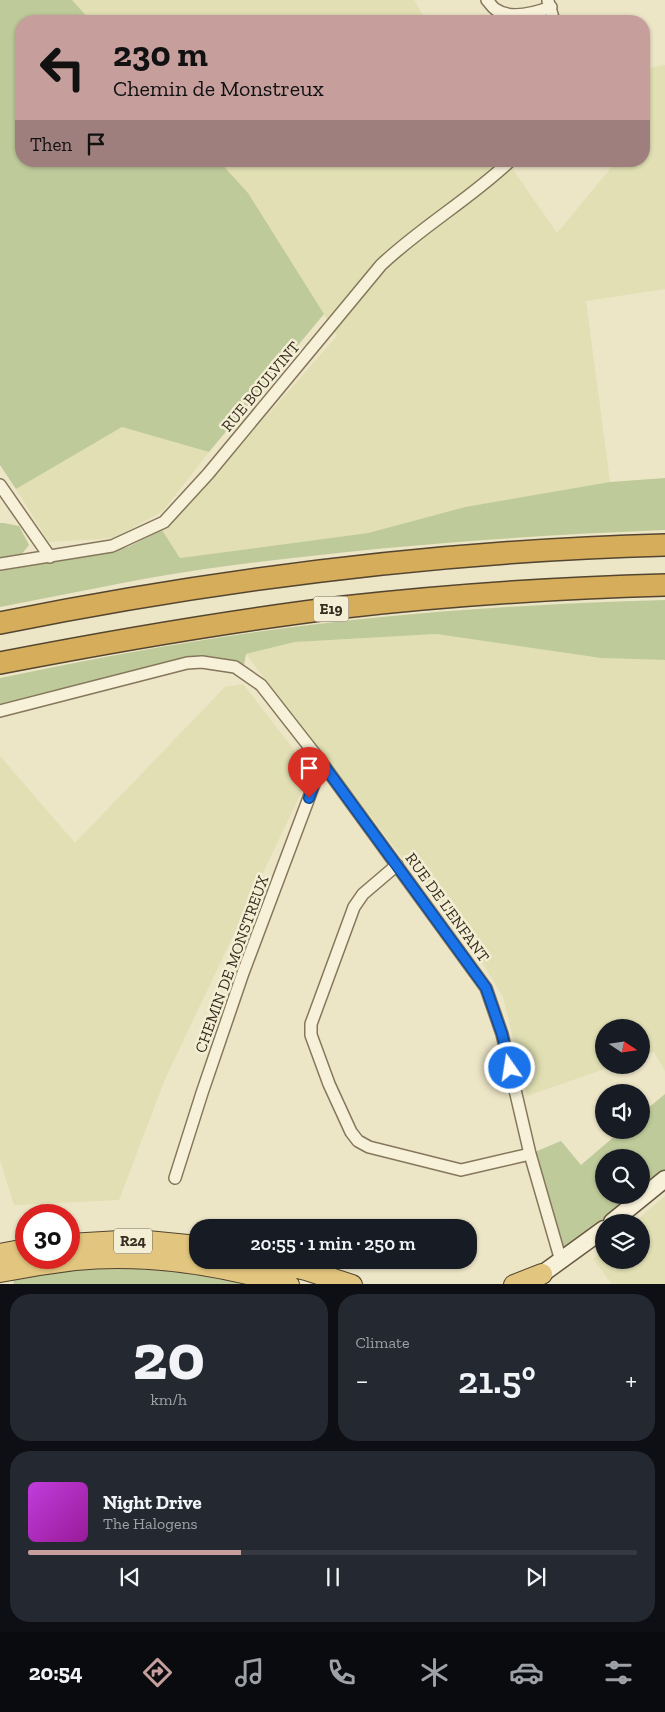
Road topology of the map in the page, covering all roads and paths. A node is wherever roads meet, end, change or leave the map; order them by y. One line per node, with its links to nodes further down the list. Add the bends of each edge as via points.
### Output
1 (487, 0): 3 (street)
2 (549, 4): 3 (street, via 519,14)
3 (496, 9): 4 (street)
4 (495, 15)
5 (503, 167): 8 (street, RUE BOULVINT, via 399,247 381,265 214,467 164,522 112,546)
6 (0, 485): 8 (street)
7 (665, 545): 11 (highway, via 474,555 339,568 207,585)
8 (50, 557): 9 (street, RUE BOULVINT)
9 (0, 564)
10 (665, 585): 12 (highway, E19, via 477,595 345,607 212,625)
11 (0, 623)
12 (0, 663)
13 (0, 711): 14 (street, RUE DE L'ENFANT, via 187,664 235,666 261,685)
14 (322, 763): 15 (street, RUE DE L'ENFANT); 17 (street, CHEMIN DE MONSTREUX, via 243,973)
15 (397, 865): 16 (street, RUE DE L'ENFANT, via 486,988 502,1034); 16 (street, via 363,894 354,907 311,1024 311,1035 351,1132 369,1147 460,1170)
16 (530, 1154): 25 (street, RUE DE L'ENFANT)
17 (175, 1178)
18 (665, 1179): 19 (main road)
19 (622, 1214)
20 (595, 1236): 25 (main road)
21 (80, 1243): 22 (highway, R24, via 137,1240)
22 (189, 1245)
23 (15, 1251): 24 (highway)
24 (0, 1254)
25 (560, 1261): 28 (main road)
26 (302, 1269): 30 (highway)
27 (0, 1272): 29 (highway, R24, via 77,1260 137,1258 211,1267)
28 (536, 1279): 31 (highway)
29 (289, 1284)
30 (352, 1284)
31 (514, 1284)

